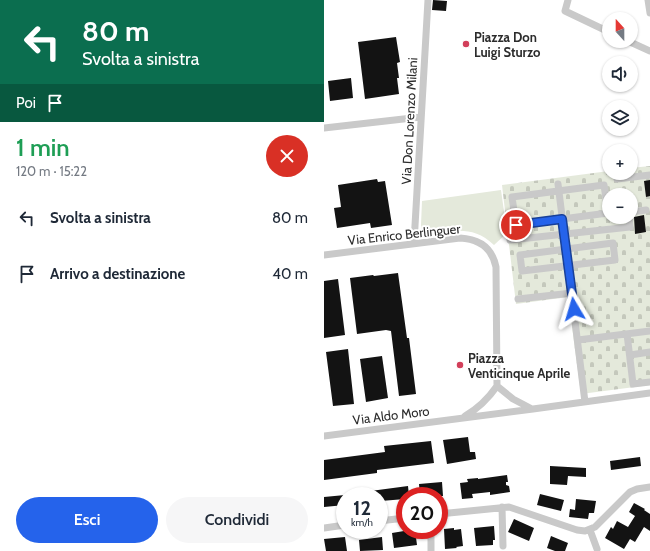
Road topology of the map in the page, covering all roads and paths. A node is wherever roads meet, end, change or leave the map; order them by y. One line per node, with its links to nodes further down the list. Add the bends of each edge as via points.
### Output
1 (428, 0): 8 (street, Via Don Lorenzo Milani)
2 (568, 0): 5 (street, via 565,11)
3 (648, 0): 4 (street)
4 (650, 13)
5 (602, 29)
6 (638, 46): 7 (street)
7 (650, 52)
8 (421, 117): 9 (street); 19 (street, Via Don Lorenzo Milani)
9 (324, 128)
10 (650, 175): 11 (street)
11 (638, 176)
12 (558, 188): 15 (street); 15 (street, via 604,185 608,213); 15 (street, via 512,197 516,225)
13 (646, 210): 14 (street)
14 (638, 211)
15 (562, 219): 17 (street)
16 (630, 224): 17 (street, via 630,227)
17 (564, 234): 18 (street); 20 (street)
18 (510, 240)
19 (414, 243): 21 (street, Via Enrico Berlinguer); 31 (street, Via Enrico Berlinguer, via 466,238 480,242 491,252 496,267)
20 (566, 249): 22 (street); 22 (street, via 520,255 522,272); 22 (street, via 613,243 615,260)
21 (324, 255)
22 (568, 266): 23 (street)
23 (572, 293): 24 (street); 27 (street)
24 (518, 299)
25 (650, 331): 26 (street)
26 (627, 334): 27 (street); 29 (street)
27 (578, 340): 33 (street)
28 (650, 352): 29 (street)
29 (630, 355): 30 (street, via 633,384)
30 (650, 382)
31 (497, 386): 34 (street, via 513,400); 35 (street, via 477,410)
32 (650, 393): 33 (street, Via Aldo Moro)
33 (585, 402): 34 (street, Via Aldo Moro)
34 (533, 409): 35 (street, Via Aldo Moro)
35 (461, 418): 36 (street, Via Aldo Moro)
36 (324, 436)
37 (650, 487): 42 (street, via 629,493)
38 (502, 507): 39 (street); 42 (street, via 519,509 577,530); 44 (street)
39 (448, 513)
40 (336, 526): 41 (street)
41 (324, 528)
42 (590, 530): 45 (street)
43 (431, 539): 46 (street)
44 (503, 546)
45 (597, 549)
46 (431, 551)

